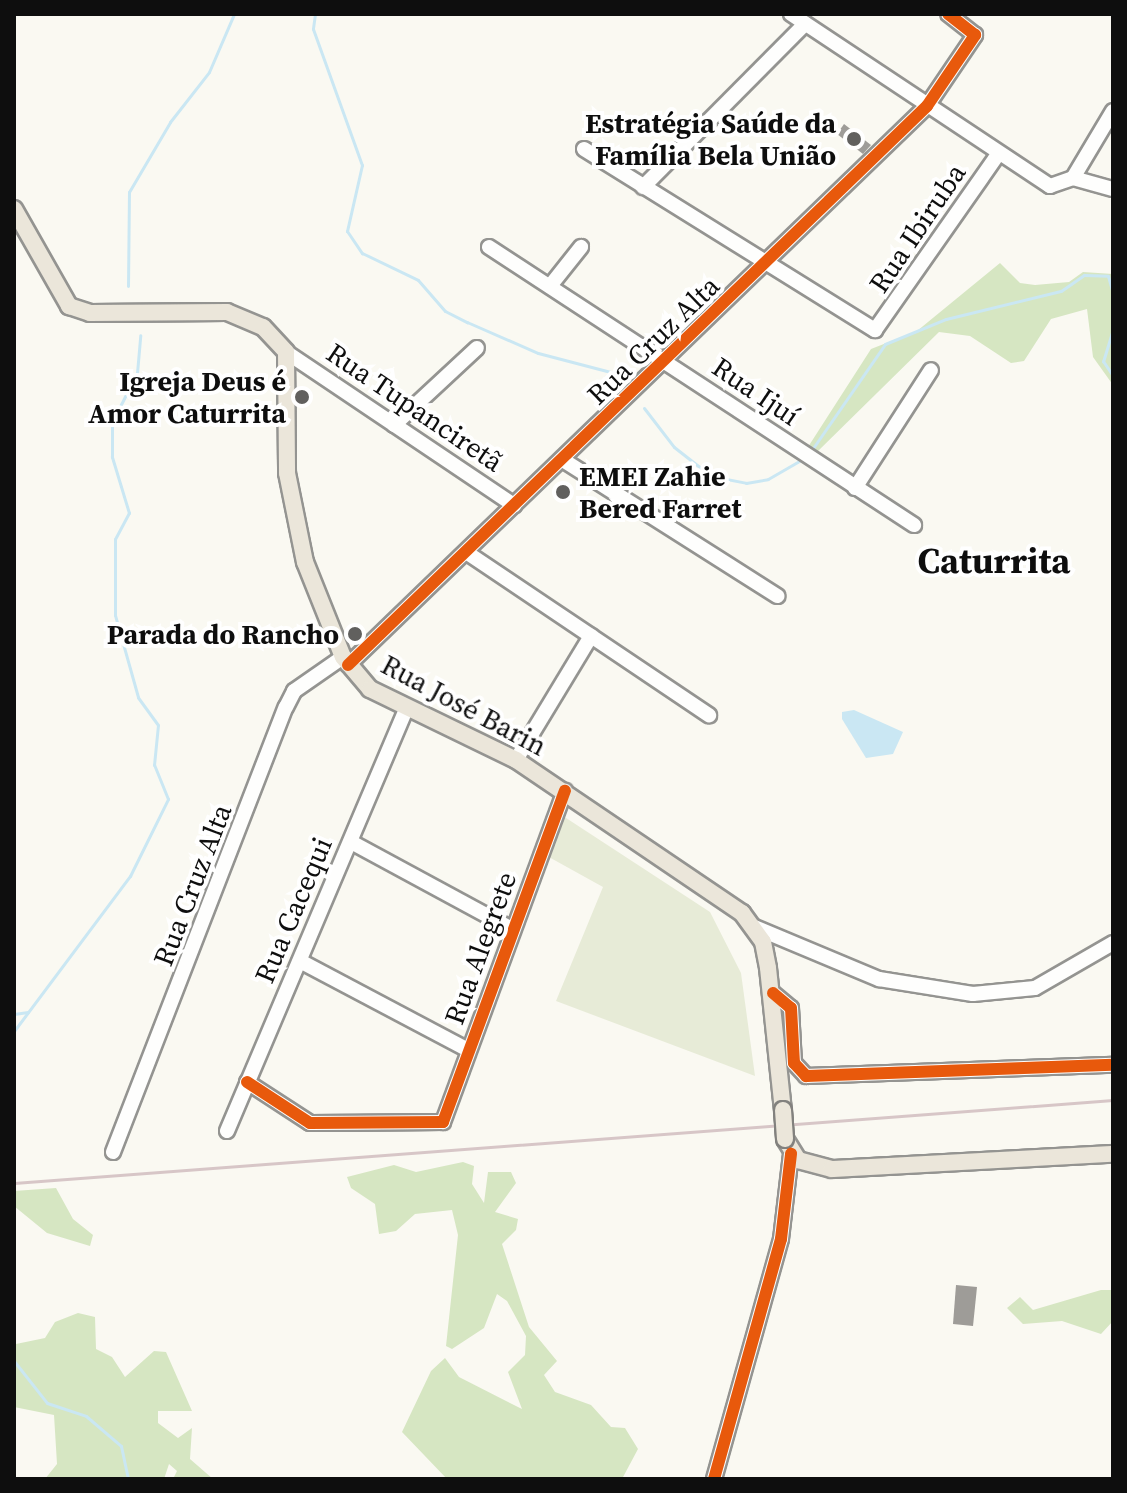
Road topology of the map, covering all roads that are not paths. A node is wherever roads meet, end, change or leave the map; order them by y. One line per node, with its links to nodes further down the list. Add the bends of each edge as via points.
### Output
1 (791, 14): 3 (street)
2 (948, 14): 4 (street, Rua Cruz Alta, via 975,35)
3 (805, 24): 4 (street); 9 (street)
4 (927, 106): 7 (street); 14 (street, Rua Cruz Alta)
5 (1113, 111): 8 (street)
6 (584, 149): 9 (street)
7 (999, 153): 8 (street, via 1050,186); 14 (street, Rua Ibiruba, via 875,330)
8 (1073, 178): 10 (street)
9 (643, 187): 14 (street)
10 (1113, 189)
11 (14, 209): 17 (main road, via 69,306 90,313 227,312 263,327)
12 (489, 247): 15 (street, Rua Ijuí)
13 (581, 247): 15 (street)
14 (766, 265): 18 (street, Rua Cruz Alta)
15 (550, 286): 18 (street, Rua Ijuí)
16 (477, 348): 20 (street)
17 (286, 352): 20 (street, Rua Tupanciretã); 28 (main road, Rua José Barin, via 287,473 305,562)
18 (666, 362): 21 (street, Rua Cruz Alta); 22 (street, Rua Ijuí)
19 (931, 370): 22 (street)
20 (394, 425): 23 (street, Rua Tupanciretã)
21 (563, 460): 23 (street, Rua Cruz Alta); 26 (street)
22 (855, 488): 24 (street, Rua Ijuí)
23 (514, 505): 25 (street, Rua Cruz Alta)
24 (914, 525)
25 (466, 552): 27 (street); 28 (street, Rua Cruz Alta)
26 (777, 596)
27 (591, 636): 30 (street); 31 (street)
28 (346, 661): 29 (main road, Rua José Barin, via 370,689); 44 (street, Rua Cruz Alta, via 294,691 286,707)
29 (406, 709): 31 (main road, Rua José Barin); 33 (street, Rua Cacequi)
30 (709, 715)
31 (516, 760): 32 (main road, Rua José Barin)
32 (565, 791): 34 (main road, Rua José Barin, via 724,897); 35 (street, Rua Alegrete)
33 (351, 842): 35 (street); 37 (street, Rua Cacequi)
34 (752, 926): 36 (street, via 879,979 973,994 1035,988); 38 (main road, Rua José Barin, via 763,942)
35 (512, 929): 39 (street, Rua Alegrete)
36 (1113, 943)
37 (300, 961): 39 (street); 41 (street, Rua Cacequi)
38 (773, 993): 40 (street, via 791,1008 794,1063 806,1076); 43 (main road, Rua José Barin, bridge)
39 (468, 1050): 41 (street, Rua Alegrete, via 443,1122 310,1123)
40 (1113, 1065)
41 (247, 1082): 42 (street, Rua Cacequi)
42 (227, 1131)
43 (788, 1147): 45 (main road, via 811,1166 845,1169); 46 (street, via 778,1254)
44 (113, 1152)
45 (1113, 1154)
46 (714, 1479)

